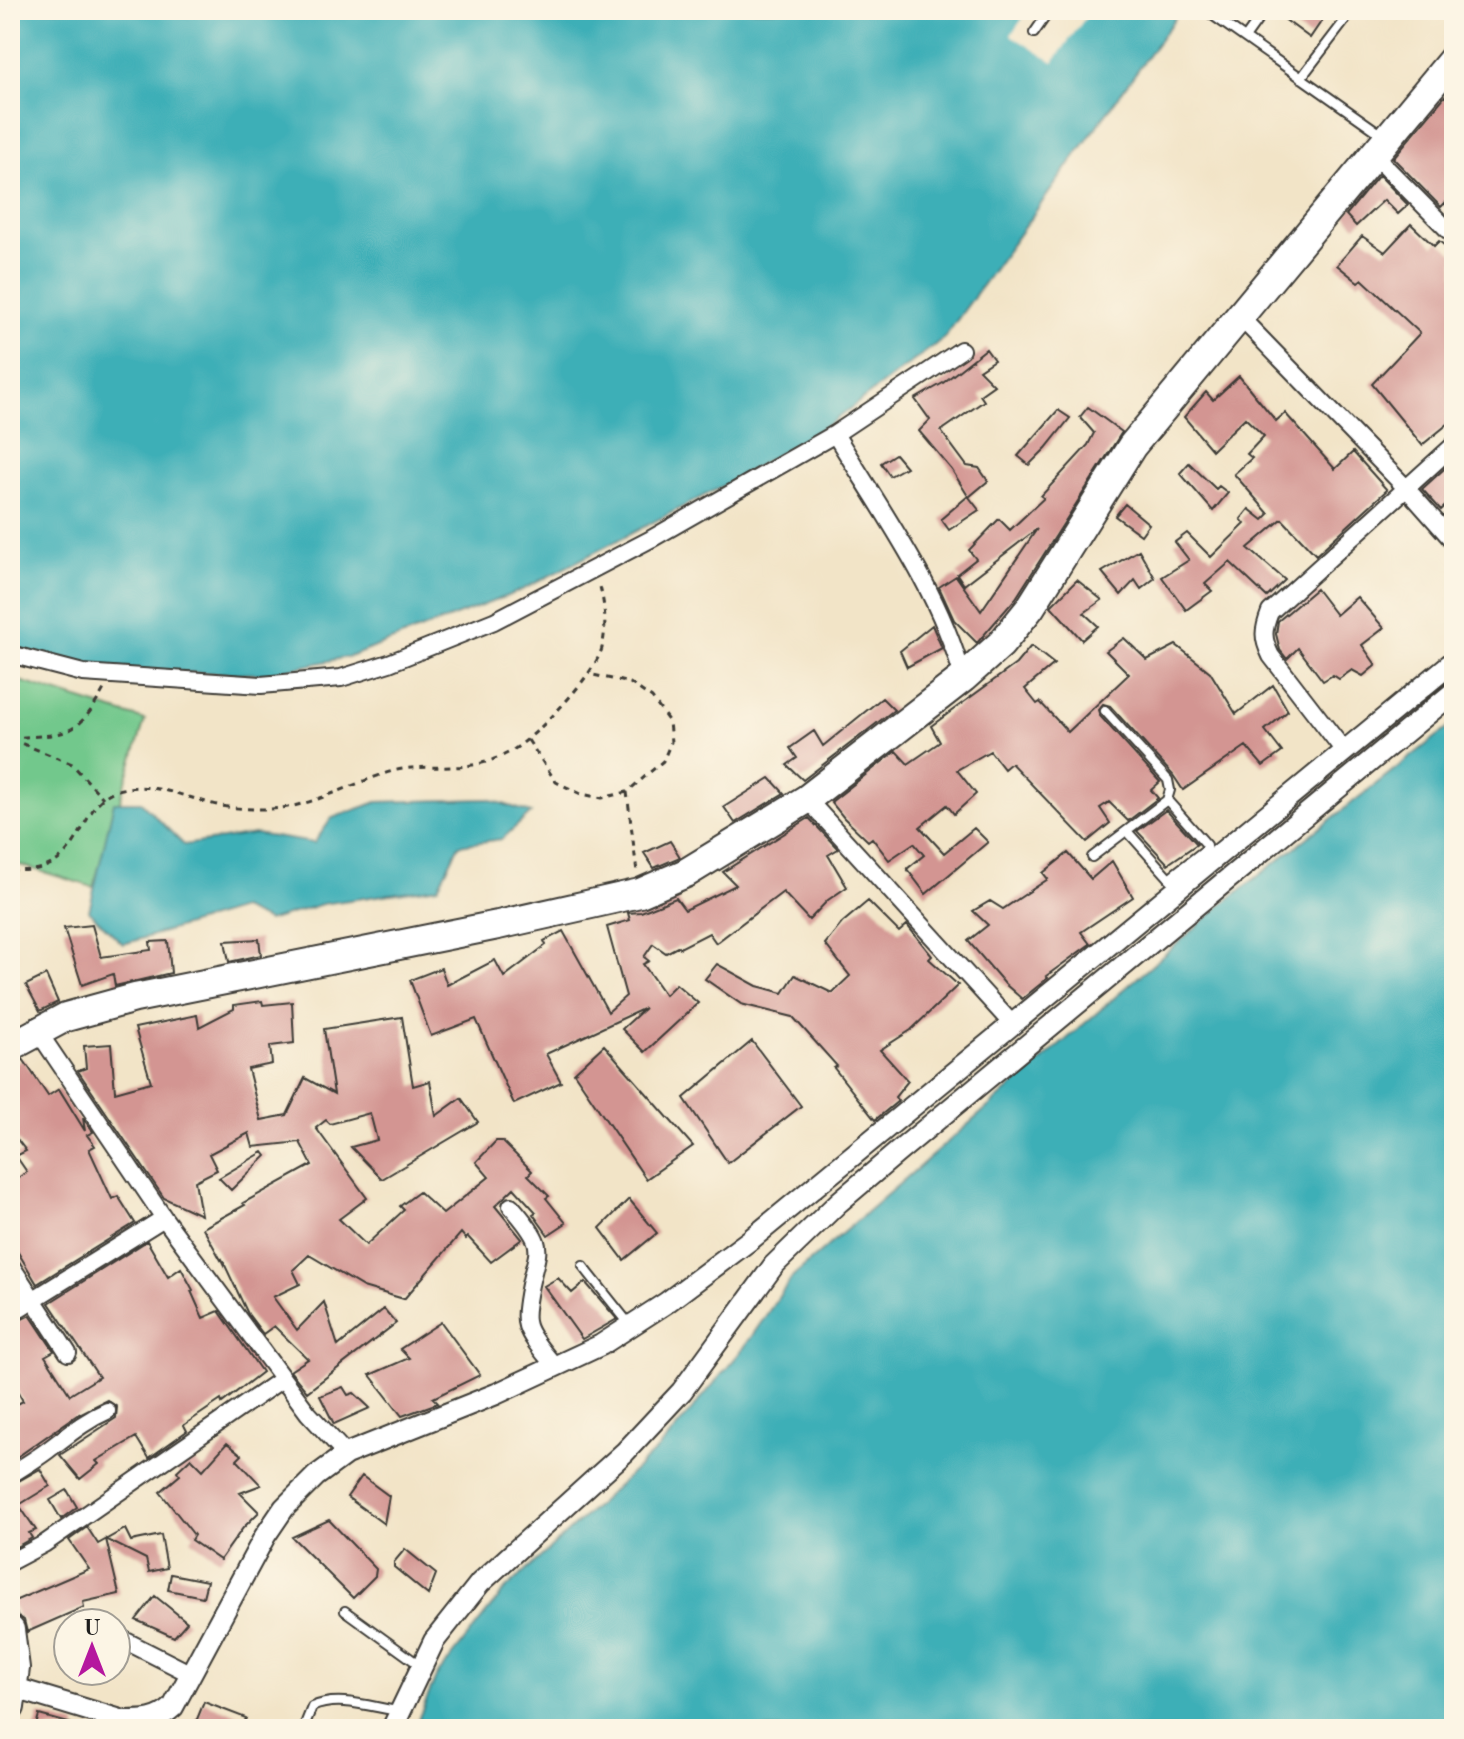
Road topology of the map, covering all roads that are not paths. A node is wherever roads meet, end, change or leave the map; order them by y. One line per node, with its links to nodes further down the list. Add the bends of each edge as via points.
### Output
1 (1050, 10): 5 (lane)
2 (1205, 10): 6 (lane)
3 (1265, 10): 6 (lane)
4 (1353, 10): 8 (lane)
5 (1034, 33)
6 (1245, 38): 8 (lane)
7 (1454, 58): 9 (highway)
8 (1301, 78): 9 (lane)
9 (1379, 146): 10 (street); 11 (highway)
10 (1454, 236)
11 (1240, 317): 15 (street); 19 (highway, via 1132,446 1030,608)
12 (961, 350): 13 (street)
13 (835, 434): 17 (street, via 494,621 341,678 261,685 83,673); 19 (street, via 930,592)
14 (1454, 445): 15 (street)
15 (1407, 489): 16 (street); 22 (street, via 1270,612 1263,630 1271,656)
16 (1454, 542)
17 (10, 654)
18 (1454, 661): 22 (street)
19 (963, 678): 23 (highway)
20 (1454, 692): 29 (street)
21 (1105, 711): 24 (lane, via 1168,780)
22 (1345, 752): 26 (street)
23 (807, 799): 30 (street); 31 (highway, via 686,873 640,893 135,998)
24 (1167, 800): 25 (lane); 26 (lane, via 1205,840)
25 (1127, 831): 27 (lane); 28 (lane)
26 (1206, 856): 28 (street)
27 (1092, 857)
28 (1173, 887): 29 (street); 30 (street)
29 (1188, 912): 37 (street, via 839,1202)
30 (1013, 1025): 35 (street)
31 (37, 1030): 32 (highway); 34 (street)
32 (10, 1047)
33 (511, 1206): 43 (street, via 534,1232 538,1246 525,1311 527,1328)
34 (164, 1218): 39 (street); 44 (street)
35 (750, 1240): 37 (street, via 757,1255); 41 (street)
36 (10, 1264): 39 (street)
37 (774, 1265): 52 (street, via 682,1391 625,1452 480,1583)
38 (583, 1266): 41 (lane)
39 (32, 1300): 40 (street); 42 (street)
40 (10, 1314)
41 (630, 1326): 43 (street)
42 (68, 1353)
43 (555, 1367): 46 (street)
44 (282, 1379): 46 (street); 48 (street, via 44,1544)
45 (107, 1411): 47 (street)
46 (346, 1454): 53 (street, via 284,1508)
47 (10, 1475)
48 (10, 1562)
49 (345, 1611): 52 (lane)
50 (10, 1630): 54 (highway)
51 (132, 1644): 53 (street)
52 (421, 1666): 55 (street)
53 (191, 1674): 54 (street, via 173,1707 161,1718 143,1721)
54 (12, 1697)
55 (395, 1720): 56 (lane, via 342,1702 323,1702 312,1707)
56 (303, 1729)

